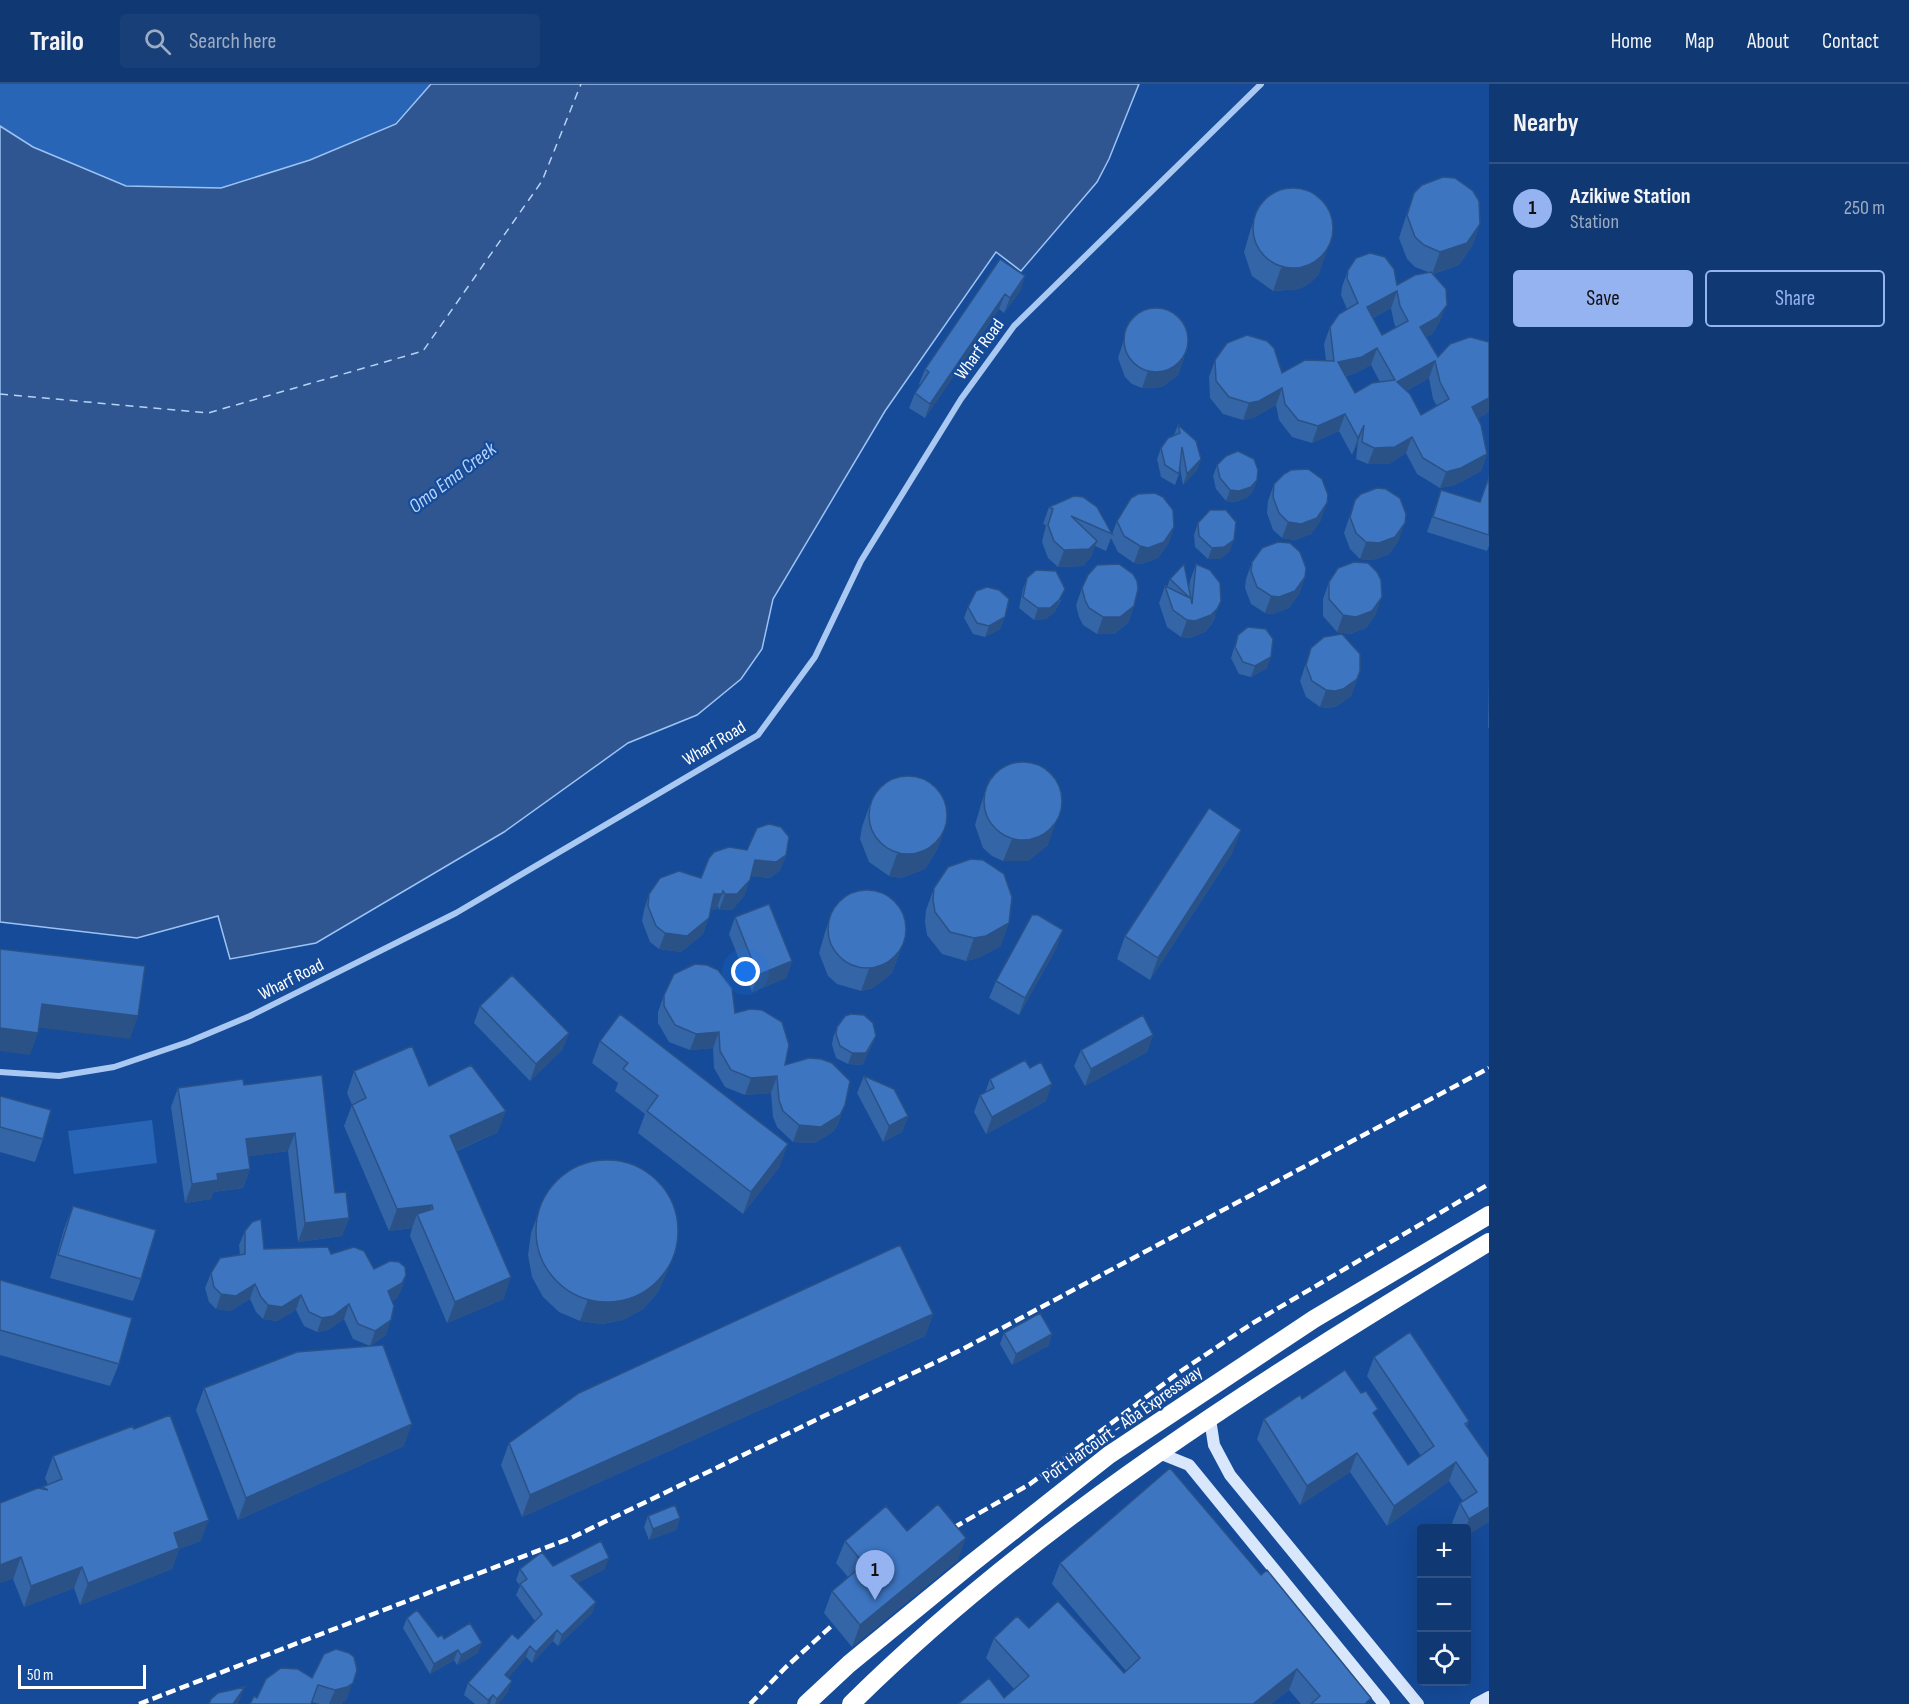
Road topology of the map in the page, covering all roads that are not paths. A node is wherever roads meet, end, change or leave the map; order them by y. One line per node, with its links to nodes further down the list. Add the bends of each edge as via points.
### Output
1 (1261, 84): 2 (street, Wharf Road, via 1014,326 961,399 861,561 815,657 758,735 456,913 250,1016 114,1067 59,1076)
2 (0, 1072)
3 (1489, 1215): 8 (highway, Port Harcourt - Aba Expressway, via 1314,1319 1109,1455 962,1571)
4 (1489, 1242): 5 (highway, via 1291,1362)
5 (1210, 1419): 6 (highway); 11 (street, via 1214,1445 1230,1475)
6 (1159, 1453): 9 (highway, via 949,1612); 10 (street, via 1189,1465)
7 (1489, 1697): 12 (street)
8 (806, 1704)
9 (850, 1704)
10 (1384, 1704)
11 (1418, 1704)
12 (1476, 1704)

